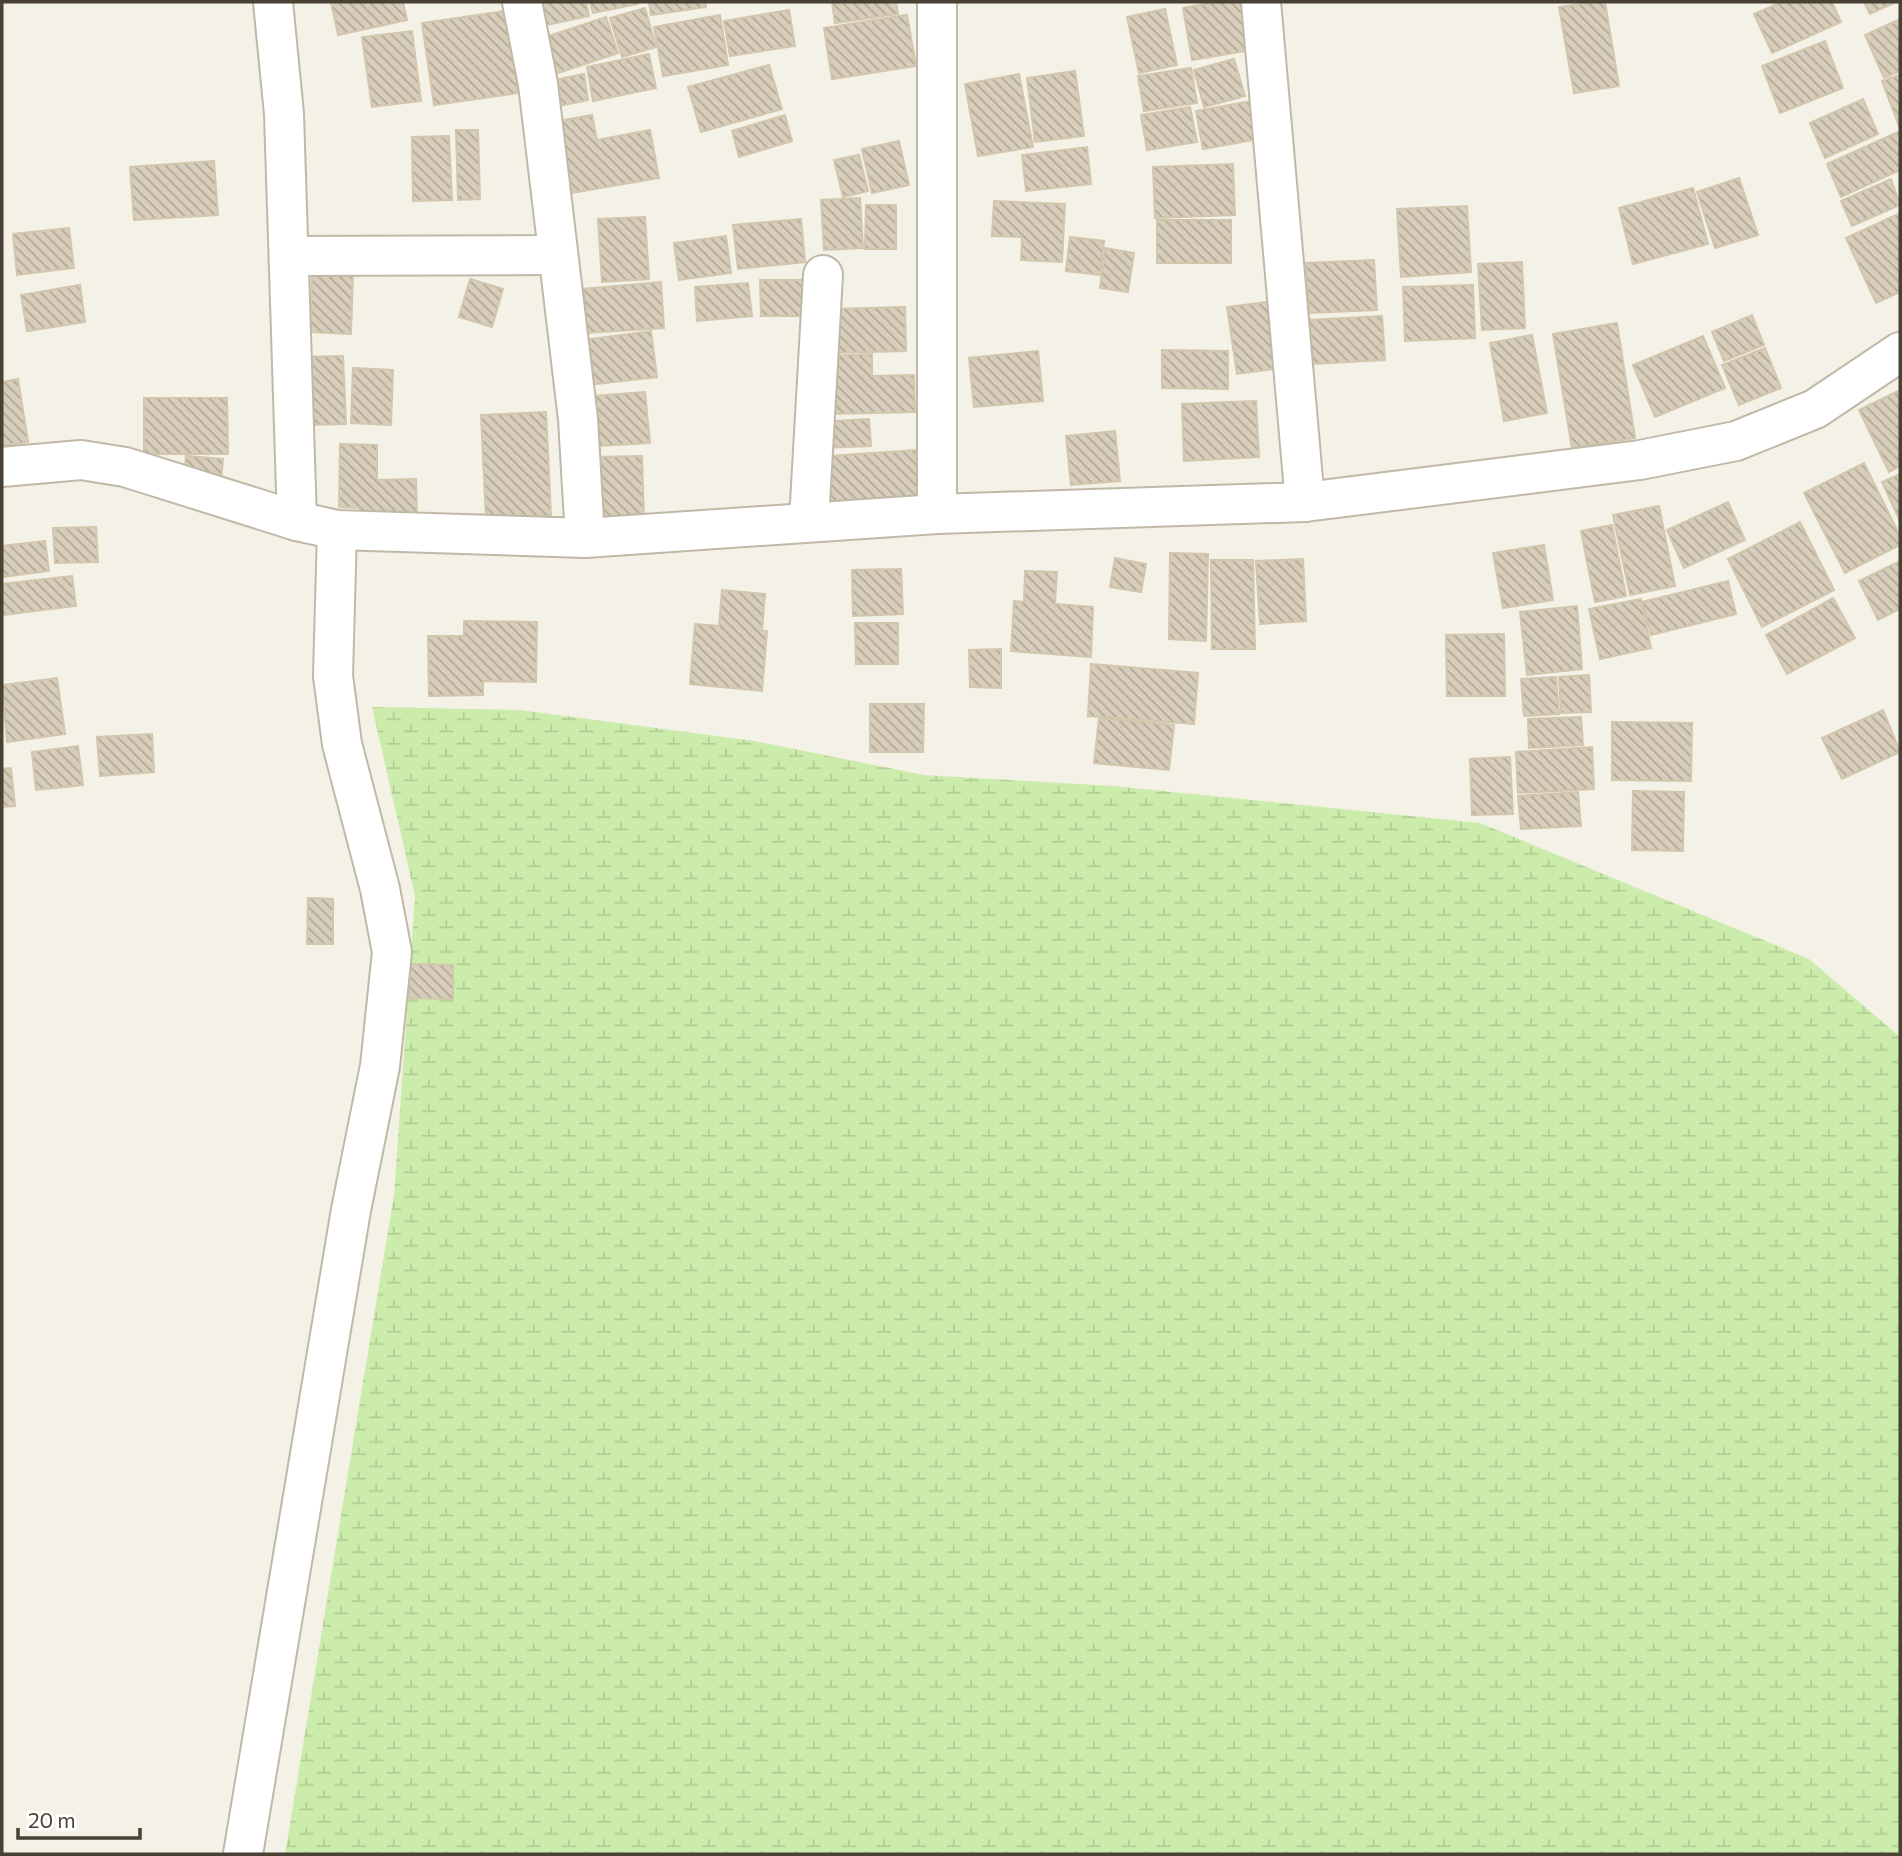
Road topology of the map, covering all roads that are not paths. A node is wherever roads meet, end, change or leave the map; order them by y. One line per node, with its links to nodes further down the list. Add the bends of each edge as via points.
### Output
1 (273, 2): 6 (street, via 284,114)
2 (522, 2): 5 (street, via 538,85)
3 (937, 2): 11 (street)
4 (1261, 2): 10 (street)
5 (558, 255): 6 (street); 15 (street, via 578,419)
6 (289, 256): 12 (street)
7 (823, 275): 13 (street)
8 (1900, 352): 10 (street, via 1815,409 1736,441 1640,460)
9 (2, 467): 12 (street, via 81,460 125,467)
10 (1305, 502): 11 (street)
11 (937, 514): 13 (street)
12 (297, 521): 14 (street)
13 (809, 521): 15 (street)
14 (337, 530): 15 (street); 16 (street, via 333,676 342,744 392,952 380,1066 351,1210)
15 (584, 538)
16 (243, 1854)

